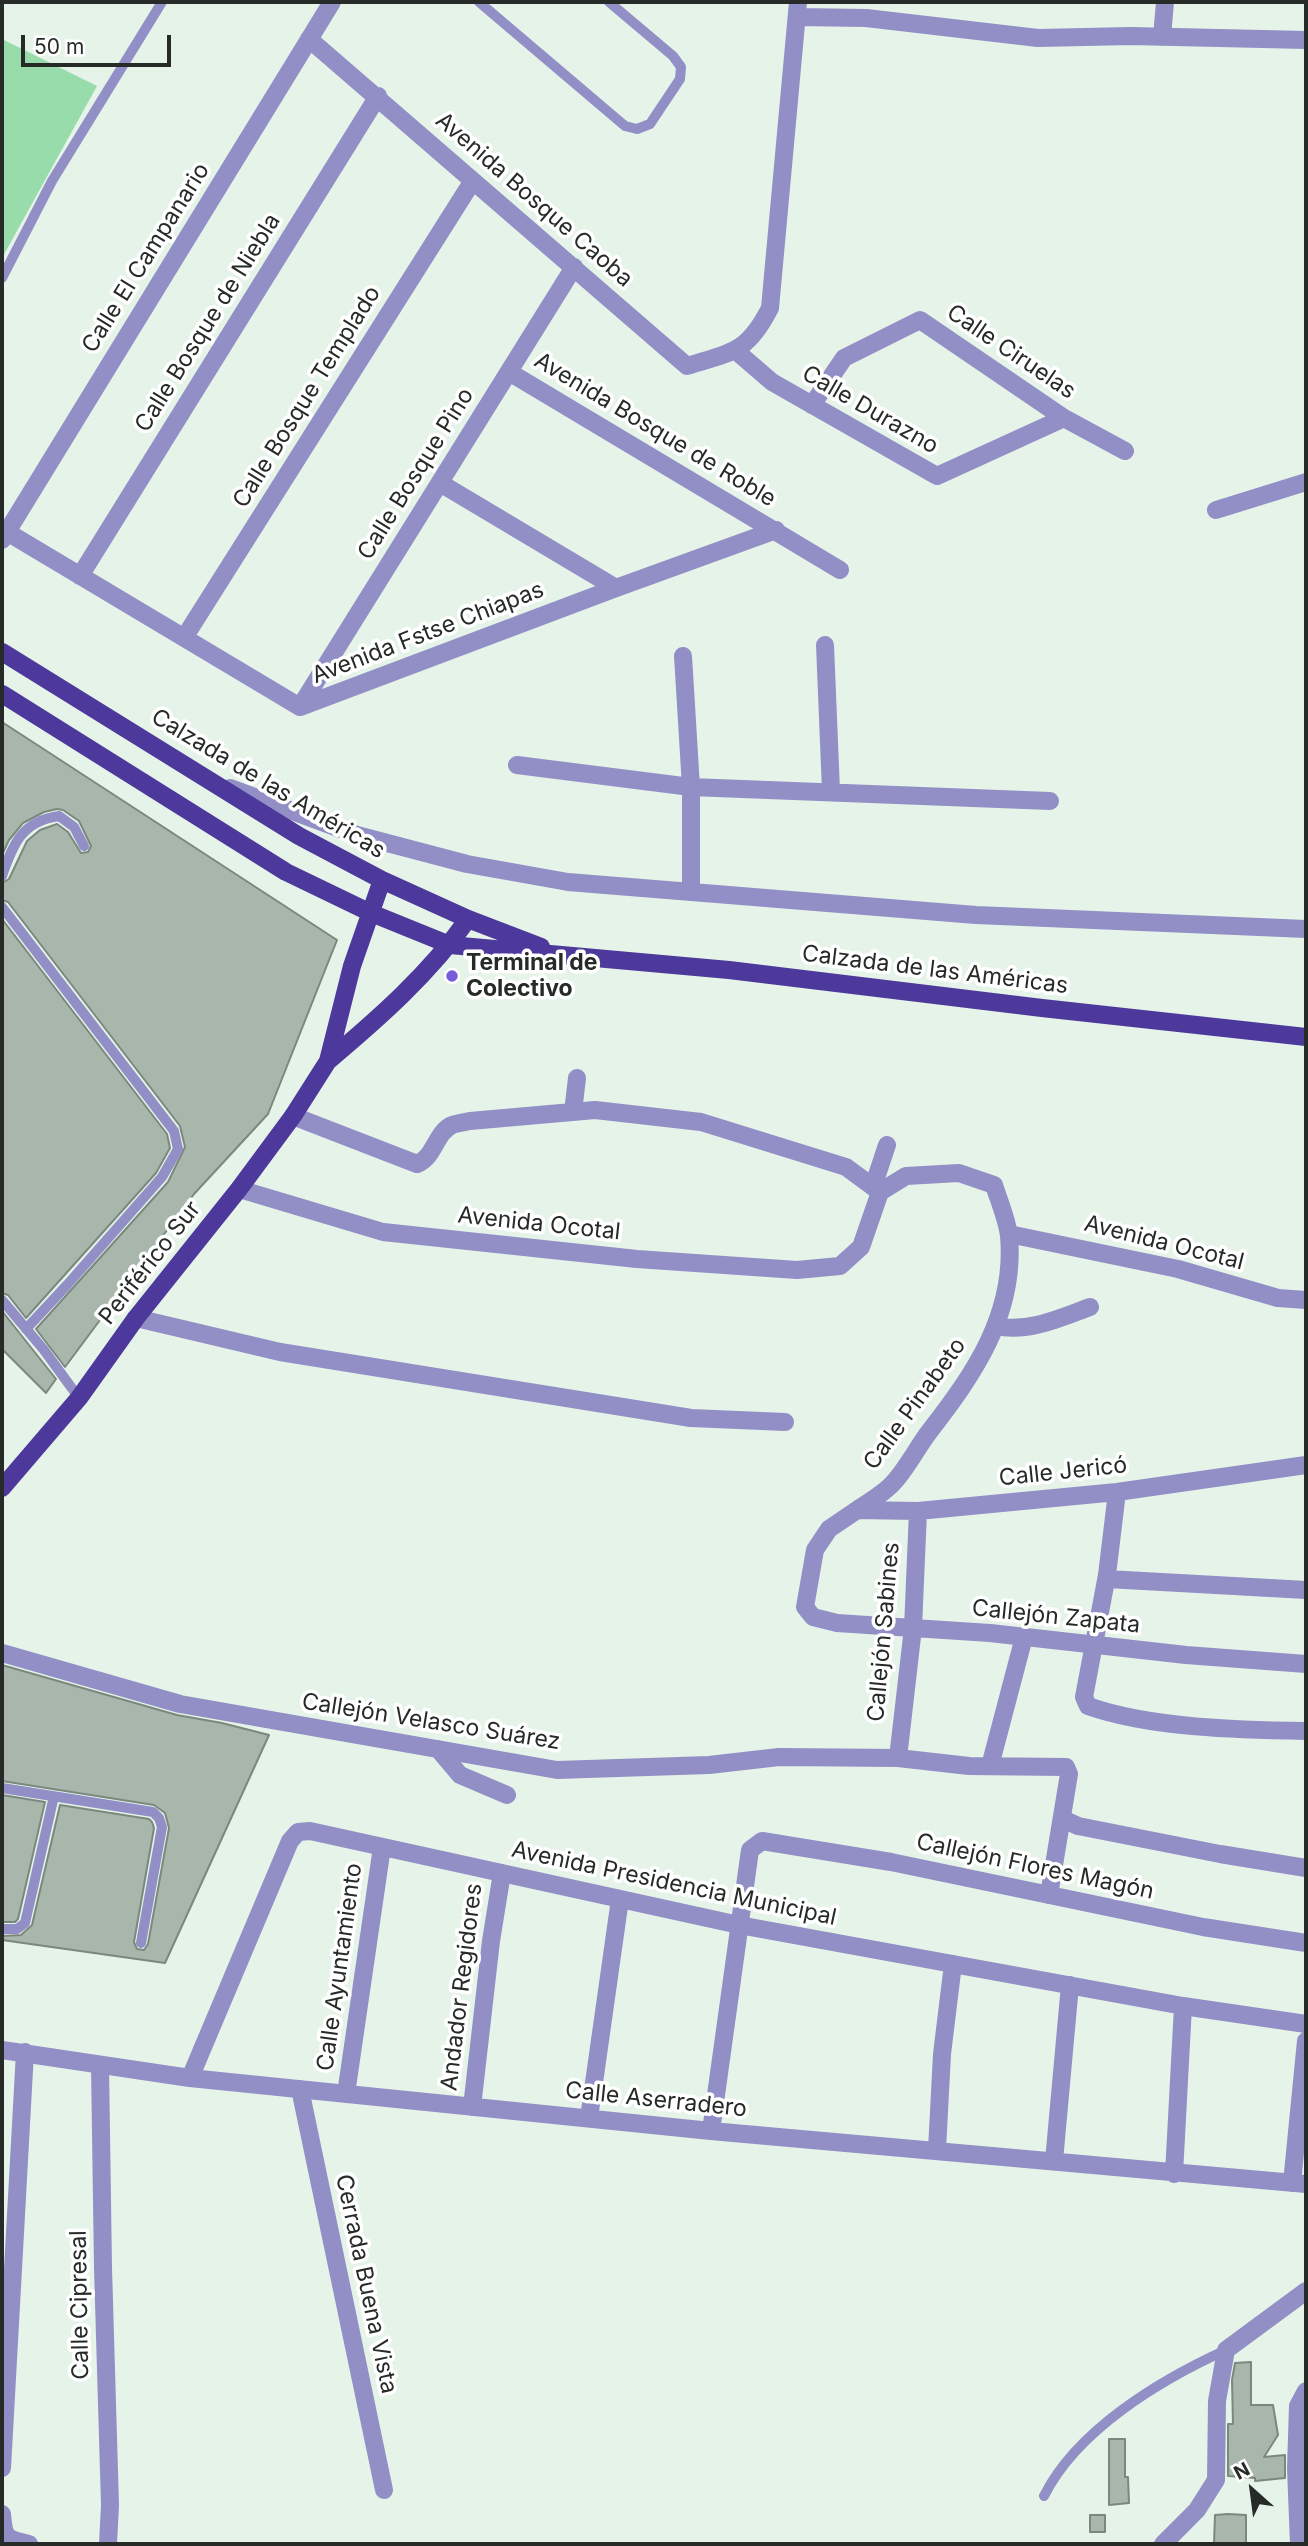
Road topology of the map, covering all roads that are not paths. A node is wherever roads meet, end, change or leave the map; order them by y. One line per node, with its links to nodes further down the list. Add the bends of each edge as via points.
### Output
1 (162, 2): 13 (lane, via 52,181)
2 (332, 2): 8 (street, Calle El Campanario)
3 (479, 2): 4 (lane, via 625,126 637,129 650,124 680,79 681,67)
4 (609, 2)
5 (1165, 2): 7 (street)
6 (797, 9): 7 (street, via 1038,38); 14 (street, via 769,308 758,330)
7 (1162, 37): 9 (street)
8 (309, 39): 10 (street, Avenida Bosque Caoba); 23 (street, Calle El Campanario)
9 (1306, 40)
10 (377, 96): 11 (street, Avenida Bosque Caoba); 25 (street, Calle Bosque de Niebla)
11 (472, 182): 12 (street, Avenida Bosque Caoba); 27 (street, Calle Bosque Templado)
12 (574, 267): 14 (street, Avenida Bosque Caoba, via 687,366); 15 (street, Calle Bosque Pino)
13 (2, 278)
14 (736, 351): 16 (street, Calle Durazno, via 772,382)
15 (509, 372): 20 (street, Calle Bosque Pino); 22 (street, Avenida Bosque de Roble)
16 (812, 405): 17 (street, Calle Durazno, via 937,476); 17 (street, Calle Ciruelas, via 844,358 920,320)
17 (1064, 418): 18 (street, Calle Ciruelas)
18 (1125, 452)
19 (1306, 482): 21 (street)
20 (440, 483): 26 (street); 32 (street, Calle Bosque Pino)
21 (1216, 510)
22 (776, 530): 24 (street, Avenida Bosque de Roble); 26 (street, Avenida Fstse Chiapas)
23 (4, 536): 25 (street, Avenida Fstse Chiapas)
24 (841, 570)
25 (80, 576): 27 (street, Avenida Fstse Chiapas)
26 (616, 588): 32 (street, Avenida Fstse Chiapas)
27 (184, 638): 32 (street, Avenida Fstse Chiapas)
28 (825, 645): 36 (street)
29 (2, 652): 34 (main road, Calzada de las Américas)
30 (683, 656): 35 (street)
31 (2, 694): 43 (main road, Calzada de las Américas, via 286,872)
32 (300, 707)
33 (517, 765): 35 (street)
34 (208, 780): 40 (main road, Calzada de las Américas); 41 (street, via 357,835 467,864 568,882)
35 (691, 787): 36 (street); 41 (street)
36 (831, 791): 37 (street)
37 (1050, 801)
38 (84, 846): 39 (lane, via 74,827 59,816 41,818 24,832)
39 (2, 876)
40 (382, 880): 43 (main road, Periférico Sur); 44 (main road, Calzada de las Américas)
41 (691, 892): 45 (street, via 976,915)
42 (2, 907): 62 (lane, via 174,1131 178,1149 162,1177)
43 (371, 913): 46 (main road, Calzada de las Américas); 49 (main road, Periférico Sur)
44 (468, 919): 46 (main road, Periférico Sur); 47 (main road, Calzada de las Américas)
45 (1306, 929)
46 (450, 945): 47 (main road, Calzada de las Américas); 49 (main road, Periférico Sur, via 389,1008)
47 (558, 954): 48 (main road, Calzada de las Américas)
48 (1306, 1037)
49 (328, 1061): 52 (main road, Periférico Sur)
50 (577, 1078): 51 (street)
51 (573, 1112): 52 (street, via 452,1125 425,1161 417,1164); 55 (street, via 595,1110 701,1122 846,1167)
52 (293, 1116): 54 (main road, Periférico Sur)
53 (887, 1145): 55 (street)
54 (239, 1189): 55 (street, Avenida Ocotal, via 383,1232 797,1270 840,1266 861,1247); 60 (main road, Periférico Sur)
55 (877, 1189): 56 (street, Calle Pinabeto, via 906,1176 959,1173 993,1185)
56 (1009, 1234): 58 (street, Avenida Ocotal, via 1178,1269 1279,1298); 61 (street, Calle Pinabeto, via 1009,1279)
57 (2, 1300): 62 (lane)
58 (1306, 1300)
59 (1090, 1307): 61 (street, via 1028,1327)
60 (136, 1318): 63 (main road, Periférico Sur); 64 (street, via 280,1352 691,1418)
61 (996, 1326): 68 (street, Calle Pinabeto, via 967,1383 895,1481)
62 (26, 1329): 63 (lane)
63 (79, 1398): 66 (main road, Periférico Sur)
64 (785, 1422)
65 (1306, 1465): 67 (street, Calle Jericó)
66 (5, 1478)
67 (1117, 1492): 69 (street, Calle Jericó); 70 (street)
68 (857, 1510): 69 (street, Calle Jericó); 72 (street, Callejón Zapata, via 829,1529 815,1550 805,1608 813,1617 837,1623)
69 (918, 1511): 72 (street, Callejón Sabines)
70 (1107, 1579): 71 (street); 74 (street)
71 (1306, 1590)
72 (913, 1628): 73 (street, Callejón Zapata); 79 (street, Callejón Sabines)
73 (1024, 1637): 74 (street, Callejón Zapata); 80 (street)
74 (1094, 1645): 76 (street, Callejón Zapata); 77 (street, via 1084,1697 1088,1706 1177,1724)
75 (2, 1653): 78 (street, Callejón Velasco Suárez, via 180,1704)
76 (1306, 1664)
77 (1306, 1731)
78 (438, 1749): 79 (street, Callejón Velasco Suárez, via 557,1770 709,1765 779,1757); 82 (street, via 460,1775)
79 (898, 1758): 80 (street, Callejón Velasco Suárez)
80 (990, 1766): 84 (street, Callejón Velasco Suárez, via 1062,1766 1068,1770)
81 (2, 1788): 83 (lane)
82 (507, 1795)
83 (54, 1796): 91 (lane, via 25,1923 17,1929); 92 (lane, via 153,1812 159,1818 162,1827)
84 (1062, 1816): 86 (street, via 1078,1826); 88 (street)
85 (382, 1847): 87 (street, Avenida Presidencia Municipal); 102 (street, Avenida Presidencia Municipal, via 310,1831 298,1832 290,1841); 104 (street, Calle Ayuntamiento)
86 (1306, 1868)
87 (502, 1873): 89 (street, Avenida Presidencia Municipal); 105 (street, Andador Regidores)
88 (1049, 1895): 90 (street, Callejón Flores Magón, via 762,1841 750,1850); 93 (street, Callejón Flores Magón)
89 (620, 1899): 90 (street, Avenida Presidencia Municipal); 106 (street)
90 (739, 1925): 94 (street, Avenida Presidencia Municipal); 107 (street)
91 (2, 1929)
92 (141, 1943)
93 (1306, 1943)
94 (953, 1964): 95 (street, Avenida Presidencia Municipal); 108 (street)
95 (1070, 1986): 96 (street, Avenida Presidencia Municipal); 109 (street)
96 (1182, 2006): 97 (street, Avenida Presidencia Municipal); 110 (street)
97 (1306, 2024)
98 (1306, 2040): 111 (street)
99 (2, 2050): 100 (street, Calle Aserradero)
100 (26, 2052): 101 (street, Calle Aserradero); 115 (street)
101 (100, 2065): 102 (street, Calle Aserradero); 121 (street, Calle Cipresal)
102 (190, 2078): 103 (street, Calle Aserradero)
103 (300, 2089): 104 (street, Calle Aserradero); 116 (street, Cerrada Buena Vista)
104 (346, 2094): 105 (street, Calle Aserradero)
105 (472, 2106): 106 (street, Calle Aserradero)
106 (589, 2118): 107 (street, Calle Aserradero)
107 (711, 2131): 108 (street, Calle Aserradero)
108 (937, 2150): 109 (street, Calle Aserradero)
109 (1054, 2161): 110 (street, Calle Aserradero)
110 (1174, 2174): 111 (street, Calle Aserradero)
111 (1299, 2184)
112 (1306, 2291): 113 (street)
113 (1226, 2350): 117 (lane, via 1127,2404 1084,2444); 122 (street, via 1217,2401 1216,2480 1197,2510)
114 (1306, 2391): 123 (street, via 1298,2406)
115 (2, 2469)
116 (384, 2490)
117 (1044, 2496)
118 (2, 2514): 119 (street)
119 (3, 2533): 120 (street, via 10,2540)
120 (29, 2544)
121 (108, 2544)
122 (1163, 2544)
123 (1299, 2544)

